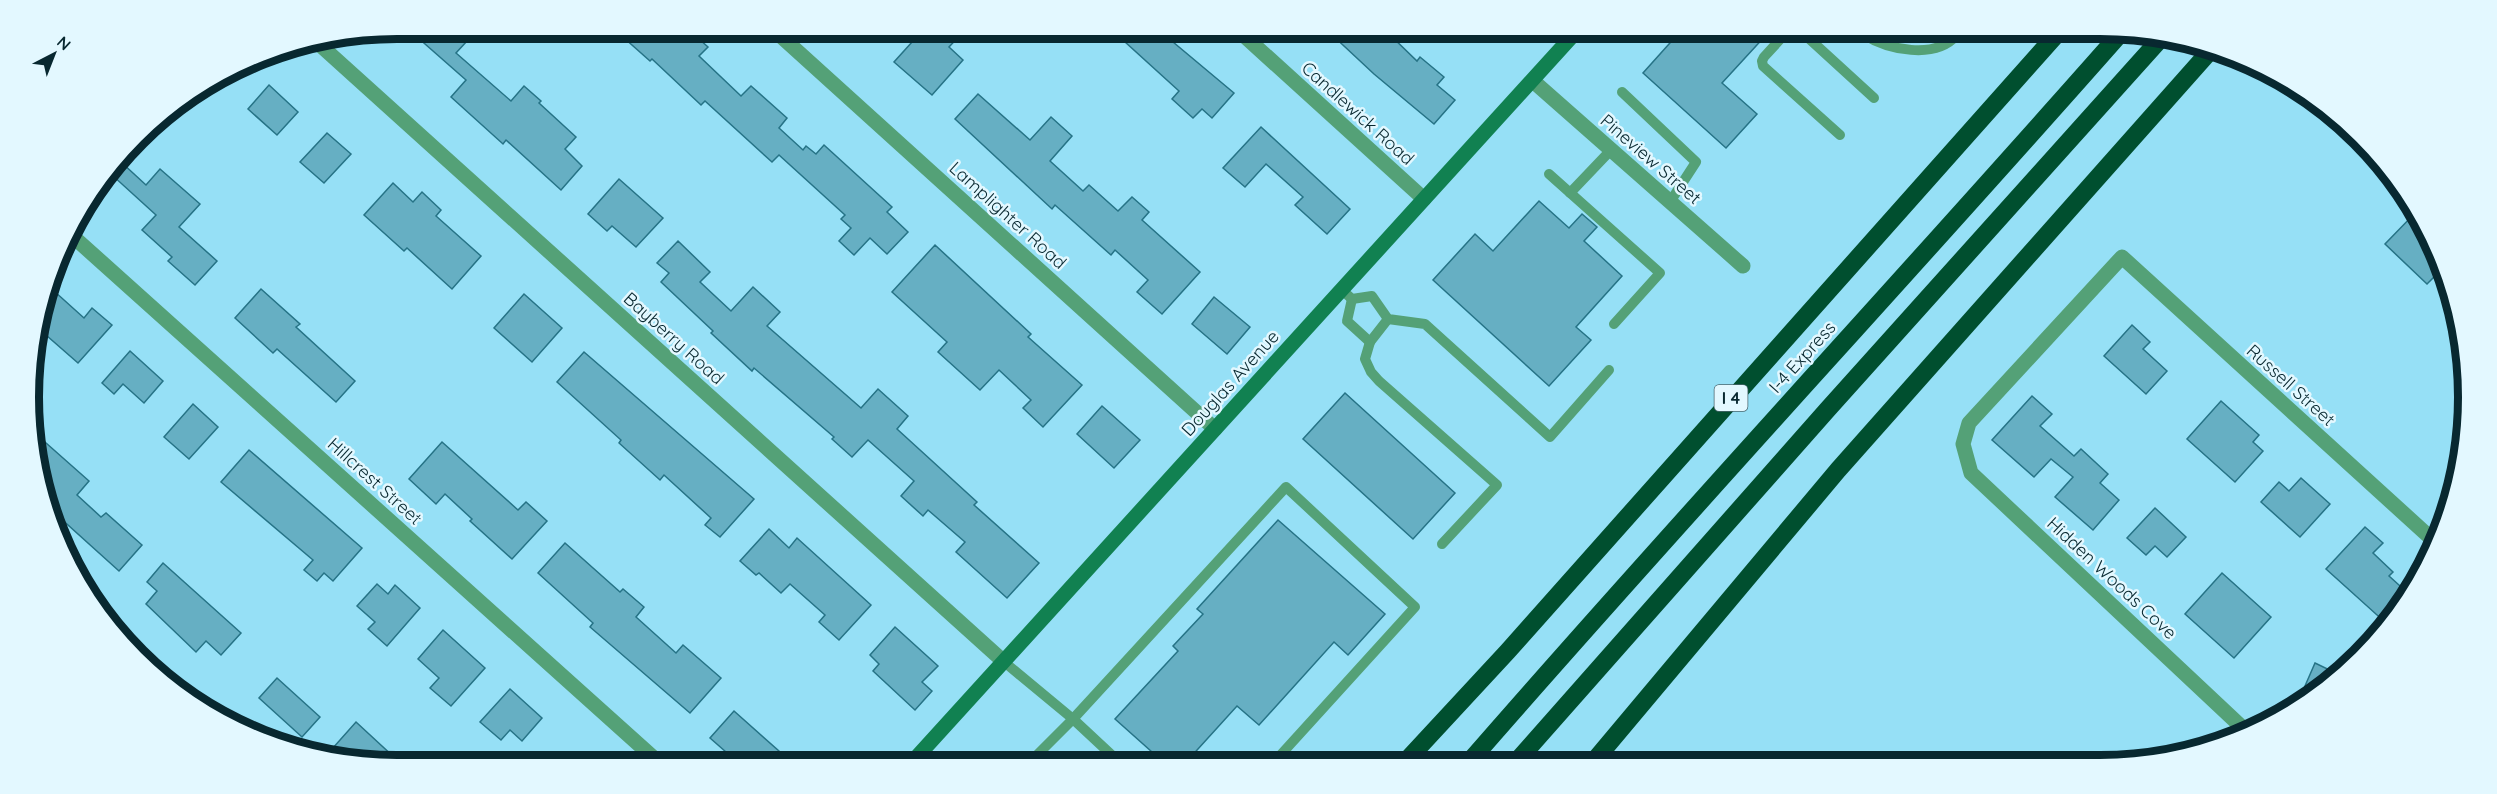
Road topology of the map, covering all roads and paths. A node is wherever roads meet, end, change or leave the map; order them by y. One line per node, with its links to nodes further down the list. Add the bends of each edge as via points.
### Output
1 (784, 39): 29 (street, Lamplighter Road)
2 (1248, 39): 20 (street, Candlewick Road)
3 (1570, 39): 13 (main road, Douglas Avenue)
4 (1780, 39): 16 (lane, via 1764,57 1763,66)
5 (1809, 39): 15 (lane)
6 (1875, 39): 7 (lane, via 1913,50 1942,46)
7 (1952, 39)
8 (2052, 39): 41 (highway, I 4)
9 (2115, 40): 42 (highway, I-4 Express)
10 (2156, 44): 43 (highway)
11 (322, 47): 33 (street, Bayberry Road)
12 (2206, 55): 44 (highway, via 1838,470)
13 (1533, 81): 17 (street, Pineview Street); 20 (main road, Douglas Avenue)
14 (1622, 92): 21 (lane, via 1696,162)
15 (1874, 98)
16 (1840, 135)
17 (1611, 150): 19 (lane); 21 (street, Pineview Street)
18 (1548, 174): 19 (lane)
19 (1570, 193): 26 (lane, via 1660,273)
20 (1424, 199): 24 (main road, Douglas Avenue)
21 (1670, 202): 23 (street, Pineview Street)
22 (76, 239): 36 (street, Hillcrest Street)
23 (1743, 266)
24 (1347, 294): 25 (lane, via 1372,296); 27 (lane, via 1347,321); 29 (main road, Douglas Avenue)
25 (1388, 319): 27 (lane); 28 (lane, via 1425,324 1550,437)
26 (1614, 324)
27 (1370, 342): 32 (lane, via 1365,359 1375,377 1497,485)
28 (1609, 370)
29 (1215, 429): 33 (main road, Douglas Avenue)
30 (1963, 444): 31 (street, Russell Street, via 1969,423 2122,257); 35 (street, Hidden Woods Cove, via 1971,473)
31 (2430, 537)
32 (1442, 544)
33 (1003, 661): 34 (lane); 37 (main road, Douglas Avenue)
34 (1073, 718): 38 (lane); 39 (lane); 40 (lane, via 1286,487 1415,607)
35 (2241, 726)
36 (651, 755)
37 (918, 755)
38 (1037, 755)
39 (1112, 755)
40 (1281, 755)
41 (1412, 755)
42 (1475, 755)
43 (1522, 755)
44 (1599, 755)

